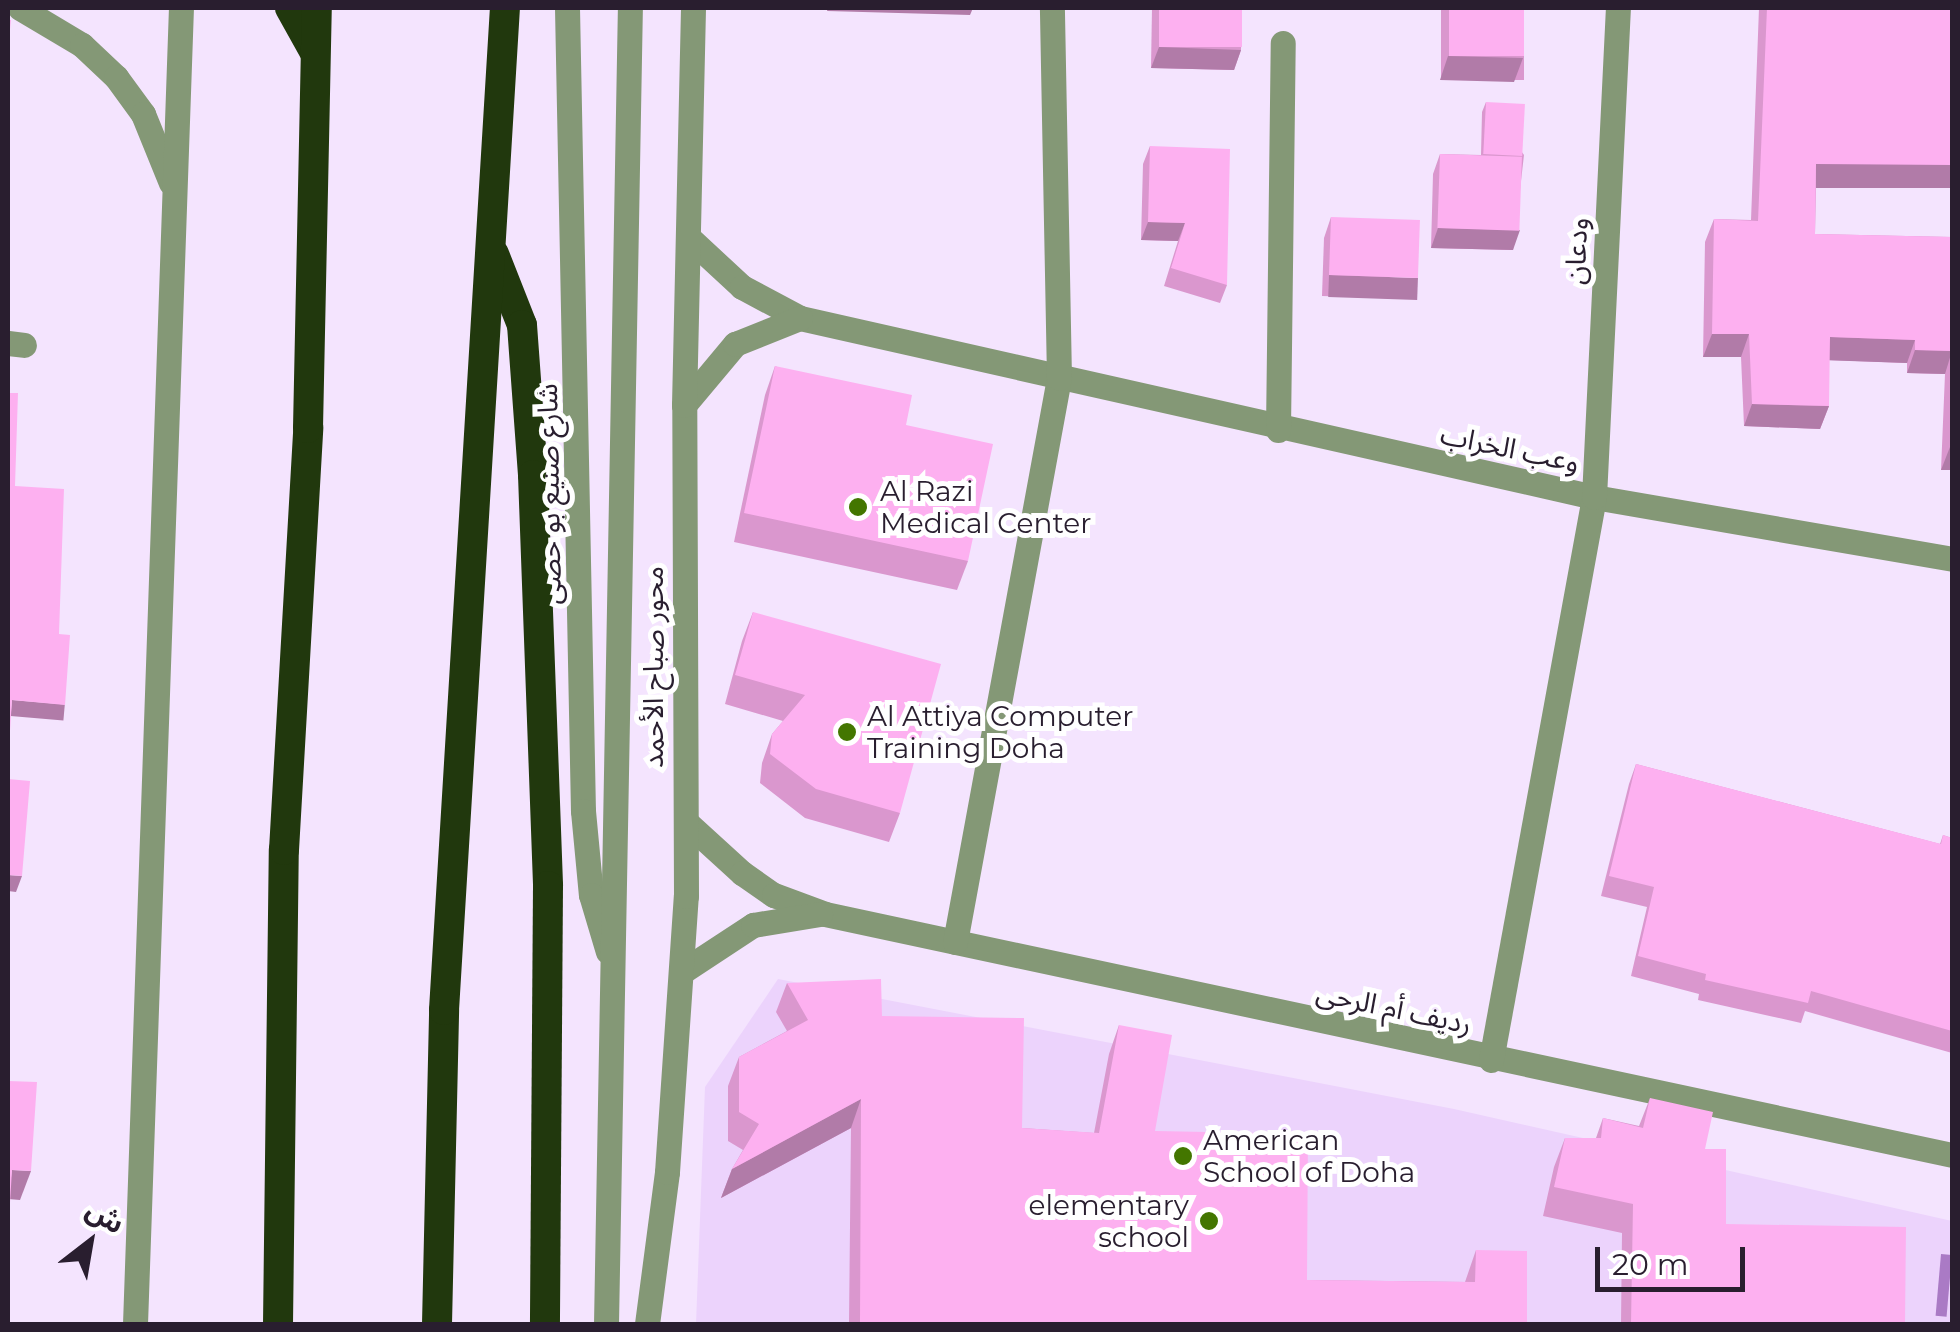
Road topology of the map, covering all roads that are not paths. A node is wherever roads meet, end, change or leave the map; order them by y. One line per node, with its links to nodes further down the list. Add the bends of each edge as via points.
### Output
1 (20, 8): 13 (street, via 82,45 116,77 143,114)
2 (181, 8): 13 (street)
3 (290, 8): 12 (highway)
4 (317, 8): 12 (highway)
5 (505, 8): 15 (highway)
6 (567, 8): 26 (street, شارع صنيع بو حصى, via 583,811 590,896)
7 (630, 8): 26 (street, محور صباح الأحمد)
8 (693, 8): 14 (street, محور صباح الأحمد)
9 (1052, 8): 17 (street)
10 (1618, 8): 20 (street, ودعان)
11 (1282, 43): 19 (street)
12 (315, 53): 30 (highway, via 308,428 284,850)
13 (174, 193): 29 (street)
14 (689, 238): 16 (street, وعب الخراب, via 742,287); 18 (street, محور صباح الأحمد)
15 (489, 242): 31 (highway, via 444,1010); 32 (highway, via 522,325 533,475 548,886)
16 (800, 318): 17 (street, وعب الخراب); 18 (street, via 735,344)
17 (1059, 378): 19 (street, وعب الخراب); 24 (street)
18 (684, 405): 22 (street, محور صباح الأحمد)
19 (1278, 430): 20 (street, وعب الخراب)
20 (1594, 497): 21 (street, وعب الخراب); 27 (street, ودعان)
21 (1952, 558)
22 (686, 822): 23 (street, رديف أم الرحى, via 758,884); 25 (street, محور صباح الأحمد)
23 (824, 914): 24 (street, رديف أم الرحى); 25 (street, رديف أم الرحى, via 752,925)
24 (954, 942): 27 (street, رديف أم الرحى)
25 (683, 970): 34 (street, محور صباح الأحمد)
26 (615, 976): 33 (street, محور صباح الأحمد)
27 (1491, 1060): 28 (street, رديف أم الرحى)
28 (1952, 1156)
29 (135, 1324)
30 (278, 1324)
31 (437, 1324)
32 (544, 1324)
33 (606, 1324)
34 (647, 1324)

